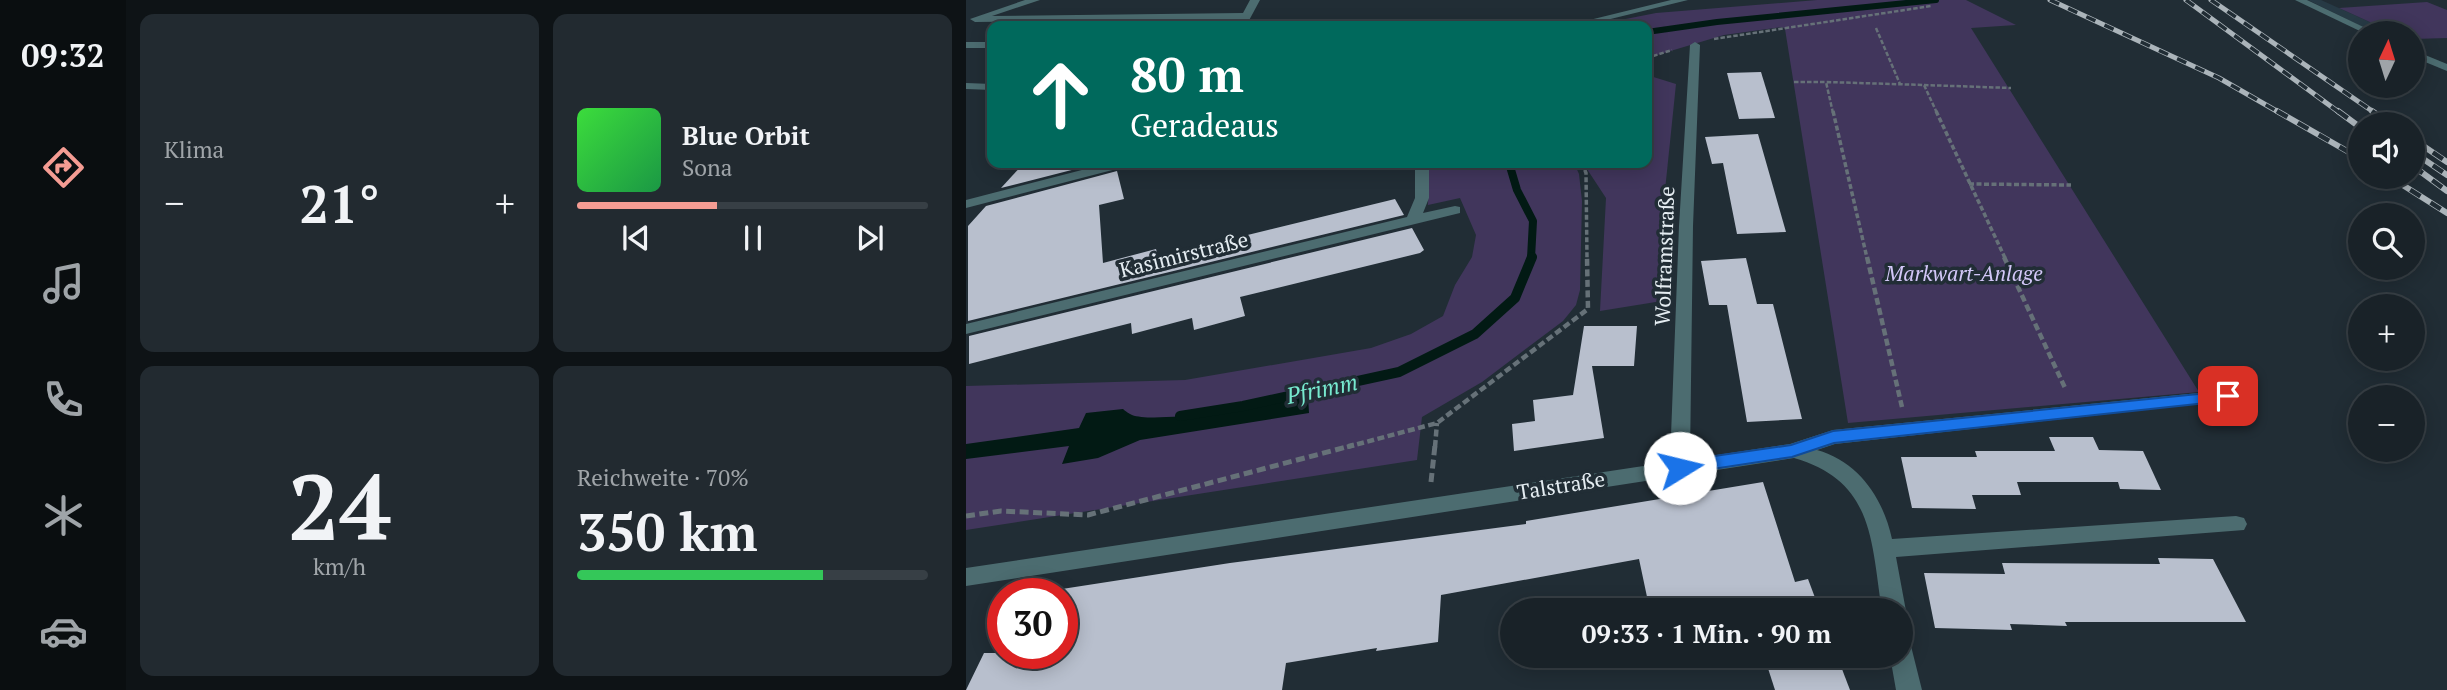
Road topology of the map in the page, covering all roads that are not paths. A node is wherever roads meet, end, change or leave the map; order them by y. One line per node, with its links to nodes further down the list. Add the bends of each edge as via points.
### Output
1 (1035, 0): 6 (street)
2 (1255, 0): 5 (street)
3 (1683, 0): 8 (street)
4 (2300, 0): 9 (street)
5 (1245, 16): 6 (street); 7 (street)
6 (972, 18)
7 (1243, 21)
8 (1592, 21)
9 (2348, 22)
10 (966, 45): 11 (street)
11 (987, 45)
12 (1695, 45): 25 (street, Wolframstraße)
13 (2426, 59): 14 (street)
14 (2447, 68)
15 (966, 86): 16 (street)
16 (987, 87)
17 (1104, 168): 19 (street)
18 (1422, 168): 21 (street, via 1422,198)
19 (966, 204)
20 (1455, 210): 21 (street, Kasimirstraße)
21 (1413, 221): 22 (street, Kasimirstraße)
22 (966, 329)
23 (2228, 396): 24 (street, Talstraße, via 1833,437)
24 (1792, 451): 25 (street, Talstraße); 27 (street, via 1818,455 1852,478 1868,497)
25 (1680, 468): 28 (street, Talstraße)
26 (2236, 524): 27 (street)
27 (1882, 549): 29 (street)
28 (966, 577)
29 (1891, 598)
30 (1904, 668): 31 (street)
31 (1909, 690)

